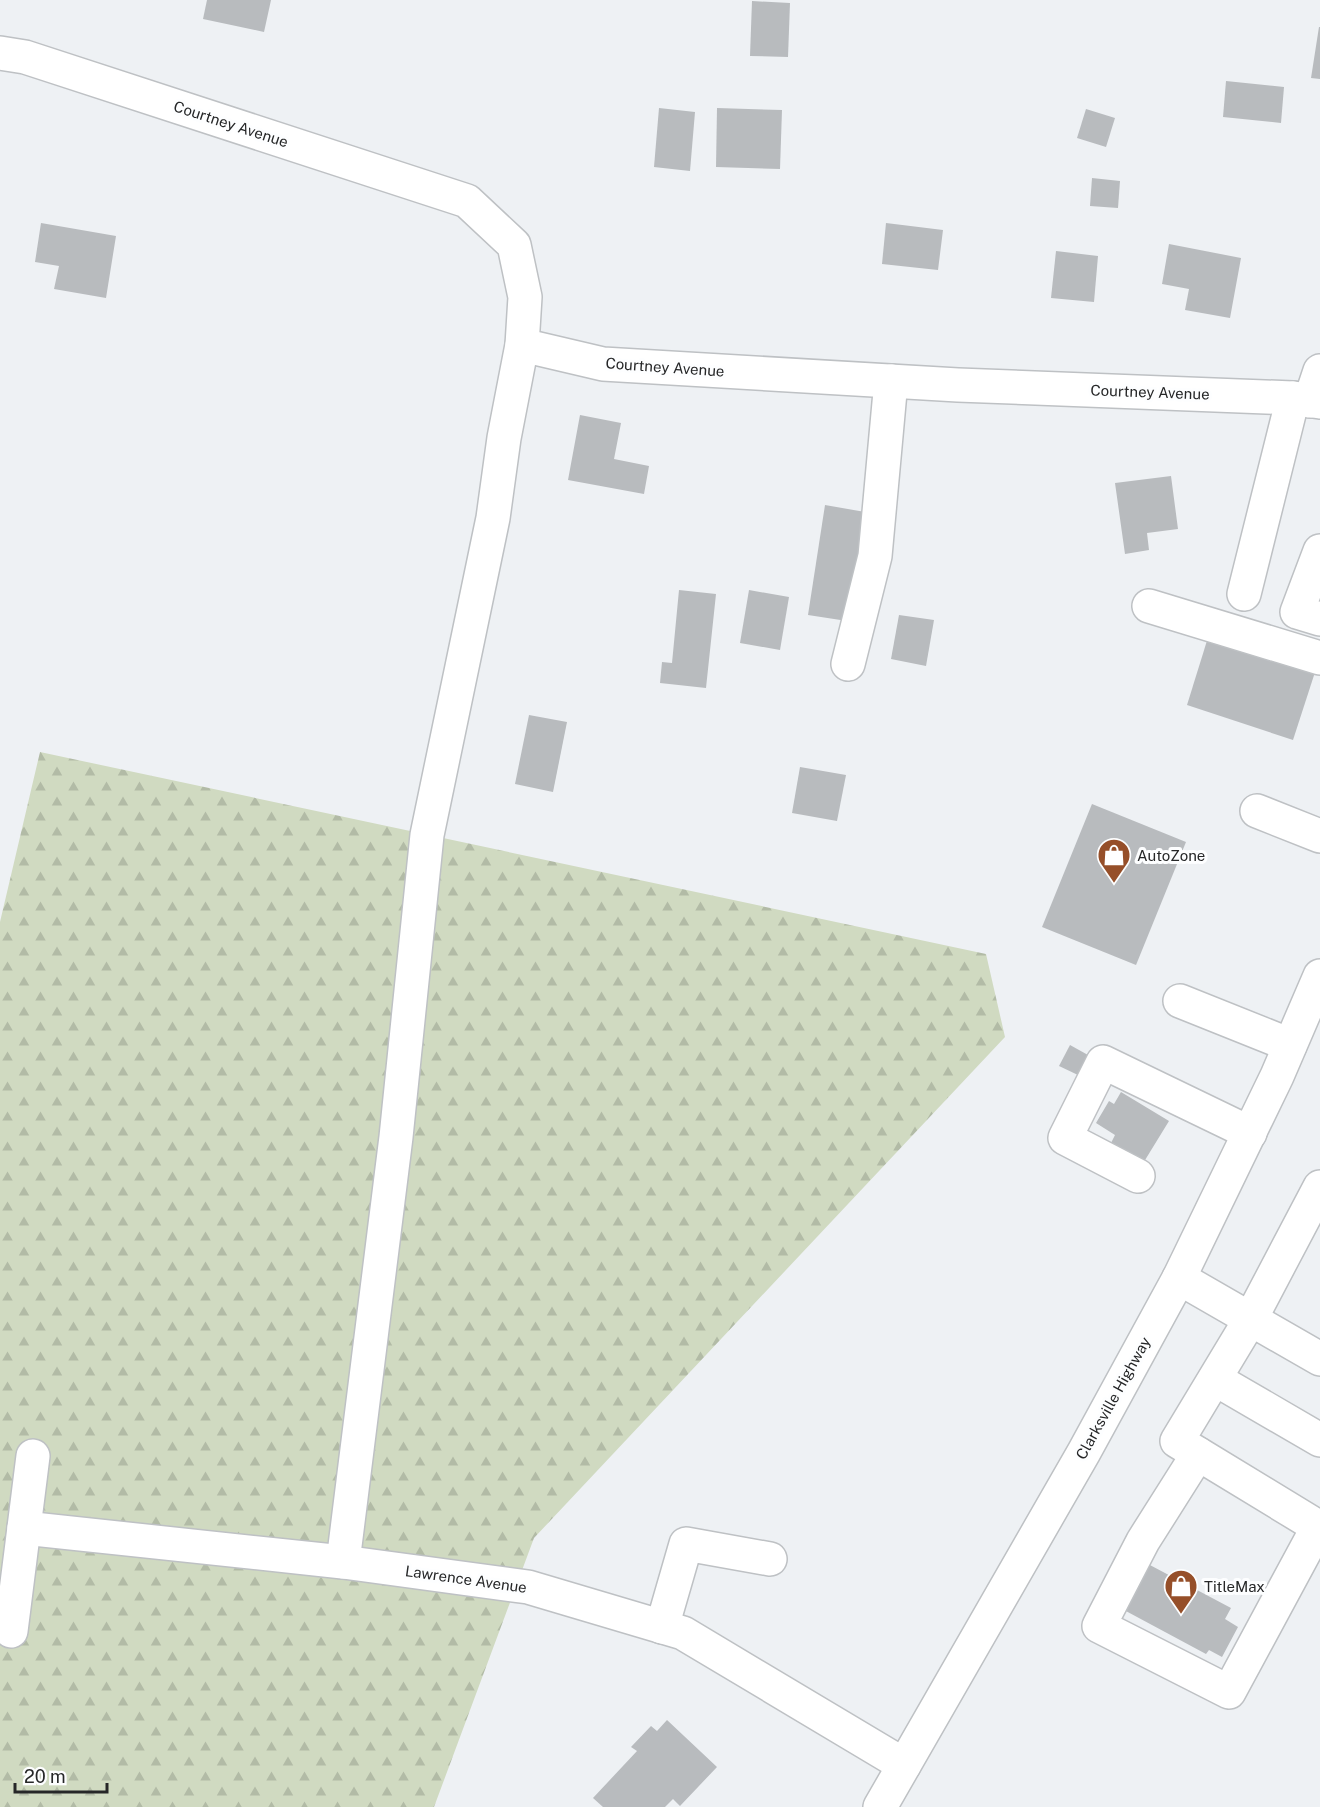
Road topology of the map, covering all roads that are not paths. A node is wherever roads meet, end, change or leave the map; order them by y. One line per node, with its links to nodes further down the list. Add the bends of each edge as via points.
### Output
1 (0, 53): 2 (street, Courtney Avenue, via 37,60 467,201 514,245 525,297)
2 (522, 345): 3 (street, Courtney Avenue, via 603,364); 29 (street, via 493,518 428,835 396,1137)
3 (891, 381): 4 (street, Courtney Avenue); 10 (street, via 875,556)
4 (1311, 393): 6 (street)
5 (1320, 551): 8 (street, via 1297,612)
6 (1244, 594)
7 (1149, 606): 9 (street)
8 (1320, 619)
9 (1320, 658)
10 (848, 664)
11 (1257, 811): 12 (street)
12 (1320, 836)
13 (1320, 976): 15 (street, Clarksville Highway)
14 (1180, 1001): 15 (street)
15 (1290, 1045): 16 (street, Clarksville Highway)
16 (1250, 1132): 17 (street, via 1103,1062 1065,1138); 19 (street, Clarksville Highway)
17 (1138, 1176)
18 (1320, 1187): 20 (street)
19 (1179, 1278): 20 (street); 32 (street, Clarksville Highway)
20 (1250, 1320): 21 (street); 22 (street)
21 (1320, 1359)
22 (1215, 1379): 23 (street); 24 (street)
23 (1320, 1440)
24 (1188, 1447): 26 (street); 26 (street, via 1098,1626 1229,1692)
25 (33, 1456): 27 (street)
26 (1319, 1527)
27 (24, 1528): 29 (street, Lawrence Avenue); 31 (street)
28 (770, 1559): 30 (street, via 686,1544)
29 (343, 1562): 30 (street, Lawrence Avenue, via 528,1587)
30 (662, 1627): 32 (street, Lawrence Avenue, via 683,1633)
31 (11, 1631)
32 (904, 1765): 33 (street, Clarksville Highway)
33 (880, 1807)

